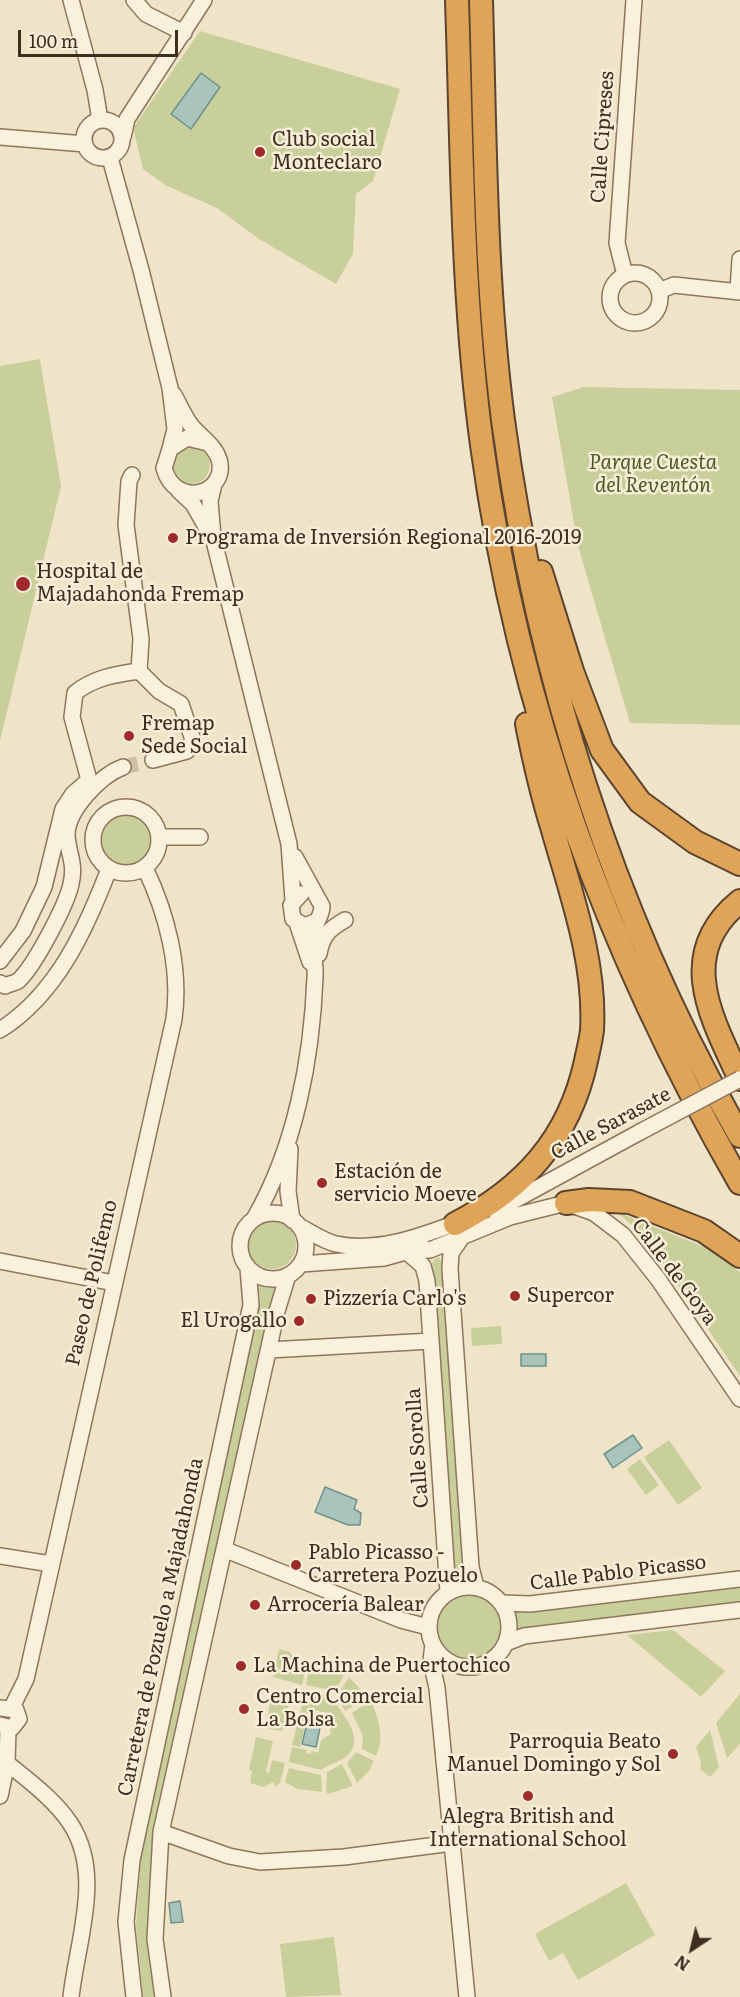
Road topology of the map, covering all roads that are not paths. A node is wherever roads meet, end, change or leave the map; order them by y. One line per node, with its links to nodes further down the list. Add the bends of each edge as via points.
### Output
1 (71, 0): 8 (street, via 95,90)
2 (134, 0): 7 (street, via 146,14)
3 (204, 0): 7 (street)
4 (457, 0): 24 (highway, via 474,372)
5 (481, 0): 17 (highway, via 493,298)
6 (634, 0): 13 (street, Calle Cipreses, via 617,243)
7 (184, 33): 8 (street)
8 (114, 120): 10 (street, via 94,122 85,132); 11 (street, via 123,137 120,150)
9 (0, 137): 10 (street)
10 (85, 144): 11 (street, via 97,158)
11 (110, 158): 16 (street)
12 (740, 259): 15 (street)
13 (626, 275): 14 (street, via 634,273 649,278); 14 (street, via 613,286 610,302 624,321 640,323 654,314)
14 (659, 291): 15 (street, via 674,285)
15 (739, 292)
16 (170, 388): 18 (street, via 190,424); 19 (street, via 175,429)
17 (503, 419): 31 (highway, via 523,487 538,562 602,750 640,802 695,842); 45 (highway, via 530,584 553,681 600,831 666,991)
18 (208, 443): 19 (street, via 187,438); 21 (street, via 220,461)
19 (170, 449): 22 (street, via 164,468)
20 (132, 475): 25 (street, via 126,525 141,639)
21 (214, 484): 22 (street, via 198,493); 23 (street, via 210,501)
22 (179, 491): 23 (street, via 193,504)
23 (213, 537): 30 (street)
24 (504, 578): 46 (highway, via 557,778 599,896 673,1062); 51 (highway, via 514,668 544,802 590,974 592,1030 581,1085 547,1151 514,1187)
25 (139, 671): 26 (street, via 159,692 181,704 193,740 187,751); 27 (street, via 86,684 75,693 72,717)
26 (153, 760)
27 (89, 780): 39 (street, via 63,808 44,887 23,931); 41 (street, via 118,769 70,814 67,833 74,861 65,902 18,981 5,986)
28 (159, 837): 29 (street); 32 (street, via 157,854); 33 (street, via 146,813 134,807 107,812 95,828 93,848)
29 (200, 837)
30 (289, 844): 34 (street); 35 (street)
31 (740, 864)
32 (145, 868): 33 (street, via 134,873); 58 (street, Paseo de Polifemo, via 157,892 177,971 178,993)
33 (109, 869): 42 (street, via 71,954 43,993)
34 (315, 896): 35 (street, via 306,893); 37 (street, via 322,906)
35 (293, 900): 38 (street, via 290,910)
36 (740, 902): 43 (highway, via 723,915 710,934 704,959 704,994)
37 (318, 920): 38 (street, via 305,926); 40 (street, via 314,932); 40 (street, via 345,920 330,928 322,940)
38 (297, 923): 40 (street)
39 (0, 960)
40 (315, 978): 44 (street, via 305,1067)
41 (0, 983)
42 (0, 1030)
43 (740, 1079): 48 (street, Calle Sarasate, bridge)
44 (291, 1134): 49 (street, via 270,1192); 50 (street, via 288,1191)
45 (740, 1136)
46 (740, 1183)
47 (566, 1203): 51 (street); 53 (highway, via 630,1202 704,1231); 63 (street, Calle de Goya, via 594,1213 623,1235)
48 (503, 1206): 51 (street, Calle Sarasate); 52 (street, Calle Sarasate, via 468,1228)
49 (254, 1219): 50 (street, via 274,1214); 56 (street, via 240,1242)
50 (295, 1223): 51 (street, Calle Sarasate, via 323,1239 351,1245); 55 (street, via 306,1245)
51 (457, 1232): 52 (street, via 430,1250); 59 (street, via 451,1253)
52 (412, 1252): 55 (street, Calle Sarasate); 60 (street, Calle Sorolla, via 423,1266)
53 (740, 1256)
54 (0, 1261): 58 (street)
55 (301, 1264): 57 (street)
56 (248, 1268): 57 (street, via 267,1279); 84 (street, Carretera de Pozuelo a Majadahonda, via 251,1305 132,1860 126,1922)
57 (288, 1275): 62 (street)
58 (114, 1283): 66 (street, Paseo de Polifemo)
59 (452, 1299): 60 (street, via 436,1294); 68 (street, via 471,1567)
60 (428, 1300): 61 (street, Calle Sorolla)
61 (431, 1341): 62 (street); 69 (street, Calle Sorolla)
62 (269, 1350): 64 (street)
63 (740, 1399)
64 (226, 1550): 72 (street); 81 (street)
65 (0, 1556): 66 (street)
66 (51, 1564): 77 (street, Paseo de Polifemo, via 26,1679)
67 (740, 1579): 70 (street, Calle Pablo Picasso, via 530,1604)
68 (476, 1587): 69 (street, via 464,1586); 70 (street, via 495,1595)
69 (448, 1592): 72 (street, via 430,1615)
70 (502, 1603): 73 (street, via 510,1629)
71 (740, 1610): 73 (street, via 524,1636)
72 (428, 1627): 74 (street)
73 (507, 1643): 75 (street, via 488,1663 474,1667)
74 (433, 1644): 75 (street, via 440,1655); 76 (street, via 431,1661)
75 (455, 1664): 76 (street)
76 (436, 1682): 82 (street)
77 (4, 1709): 78 (street, via 18,1712 20,1719 16,1726)
78 (4, 1727): 79 (street)
79 (7, 1763): 80 (street); 83 (street, via 70,1822 84,1849 87,1882)
80 (0, 1796)
81 (161, 1832): 82 (street, via 229,1856 260,1862 344,1857); 85 (street, via 155,1939)
82 (452, 1843): 86 (street)
83 (71, 1997)
84 (134, 1997)
85 (163, 1997)
86 (467, 1997)

